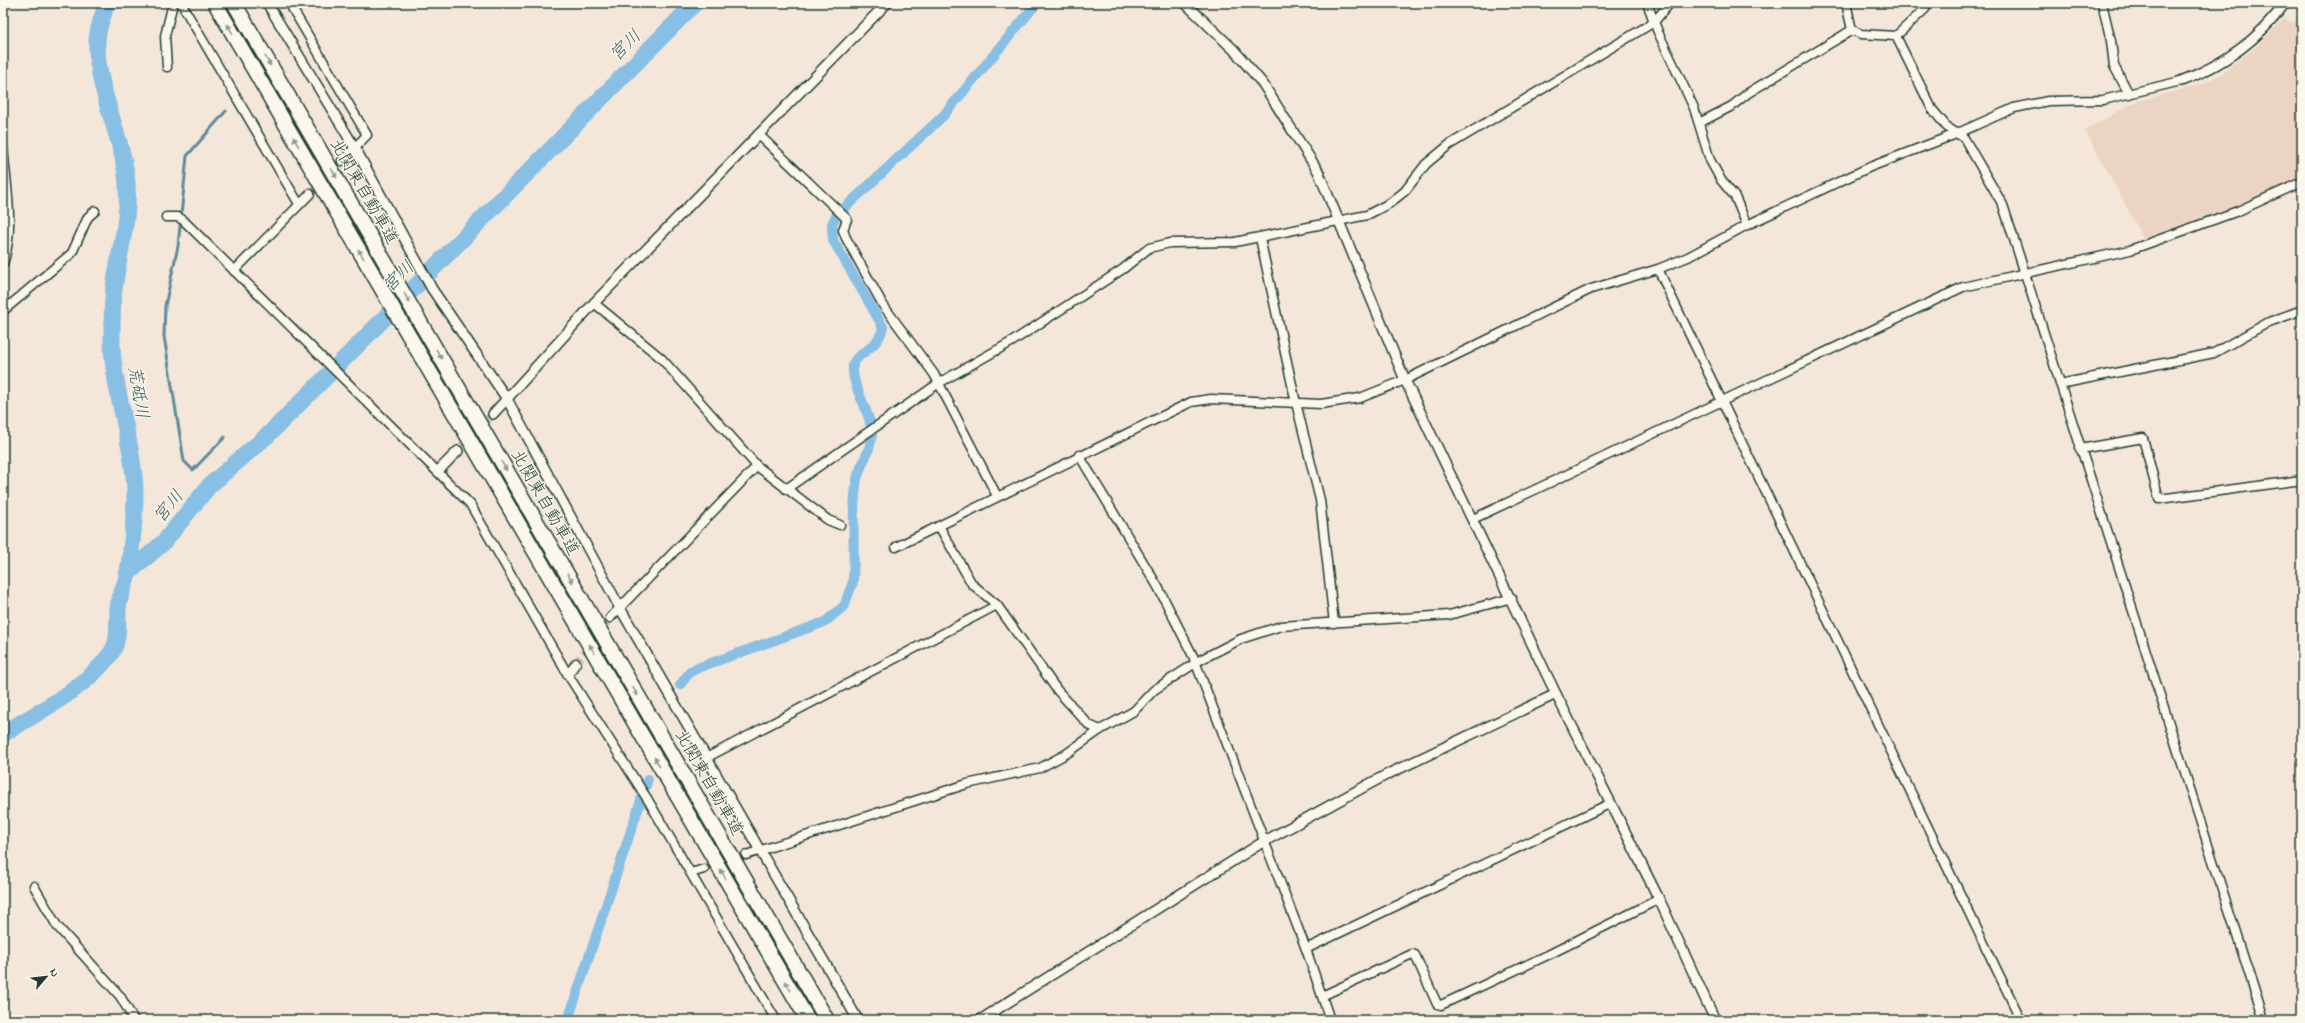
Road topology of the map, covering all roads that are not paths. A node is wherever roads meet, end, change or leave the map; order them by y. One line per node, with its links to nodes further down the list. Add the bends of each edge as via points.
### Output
1 (173, 3): 18 (street, via 164,36)
2 (181, 3): 29 (street)
3 (215, 3): 84 (highway, 北関東自動車道, one-way to 3)
4 (234, 3): 85 (highway, 北関東自動車道, one-way to 85)
5 (267, 3): 25 (street)
6 (289, 3): 25 (street, via 367,135)
7 (887, 3): 22 (street)
8 (1185, 3): 32 (street, via 1234,50 1263,84 1318,171)
9 (1647, 3): 15 (street)
10 (1670, 3): 15 (street)
11 (1846, 3): 16 (street)
12 (1923, 3): 17 (street, via 1925,10)
13 (2102, 3): 20 (street, via 2114,66)
14 (2285, 3): 19 (street, via 2272,19 2239,49 2209,69)
15 (1654, 22): 21 (street); 32 (street, via 1449,145 1426,164 1405,191 1390,203 1367,214)
16 (1852, 30): 17 (street, via 1861,34); 21 (street, via 1748,93 1732,106)
17 (1896, 36): 23 (street, via 1932,109)
18 (167, 67)
19 (2181, 81): 20 (street)
20 (2129, 94): 23 (street, via 2103,100 2055,100 2023,106)
21 (1699, 123): 33 (street, via 1710,160 1721,180 1735,197)
22 (758, 134): 39 (street); 43 (street, via 847,219 843,230 846,238 883,305)
23 (1956, 134): 33 (street, via 1870,168); 38 (street, via 1964,138 2003,204)
24 (3, 147): 35 (street, via 9,228)
25 (355, 148): 26 (street); 45 (street, via 432,289)
26 (342, 161)
27 (2302, 182): 38 (street, via 2238,211 2130,250)
28 (310, 194): 29 (street)
29 (299, 204): 37 (street)
30 (95, 212): 41 (street, via 88,217 72,253)
31 (166, 217): 37 (street, via 181,218)
32 (1339, 219): 34 (street); 42 (street)
33 (1747, 225): 36 (street, via 1688,257)
34 (1260, 238): 43 (street, via 1235,242 1170,243 1149,248 1123,269 1013,341); 47 (street)
35 (3, 264)
36 (1658, 269): 42 (street, via 1591,289); 46 (street)
37 (234, 271): 53 (street)
38 (2024, 273): 44 (street); 46 (street, via 1963,287)
39 (594, 303): 45 (street); 52 (street, via 661,358)
40 (2302, 310): 44 (street, via 2269,322 2214,353)
41 (3, 311)
42 (1405, 380): 47 (street, via 1346,401); 57 (street)
43 (939, 383): 55 (street); 56 (street)
44 (2060, 384): 49 (street)
45 (507, 399): 48 (street); 63 (street)
46 (1721, 402): 57 (street); 90 (street)
47 (1296, 403): 51 (street, via 1210,399 1191,402); 65 (street, via 1320,500)
48 (493, 414)
49 (2080, 449): 54 (street, via 2143,438 2159,499); 91 (street)
50 (458, 451): 53 (street)
51 (1079, 455): 56 (street); 67 (street, via 1175,618)
52 (757, 466): 55 (street); 63 (street)
53 (438, 471): 68 (street, via 470,504)
54 (2302, 480)
55 (786, 489): 58 (street, via 828,520)
56 (996, 496): 59 (street)
57 (1474, 520): 61 (street)
58 (840, 525)
59 (939, 526): 60 (street); 62 (street, via 972,584)
60 (896, 547)
61 (1512, 598): 65 (street, via 1449,615); 69 (street)
62 (997, 605): 70 (street, via 1057,690 1089,725); 71 (street)
63 (620, 608): 64 (street); 71 (street)
64 (610, 618)
65 (1334, 623): 67 (street, via 1270,628 1241,639)
66 (576, 663): 68 (street)
67 (1195, 665): 70 (street, via 1154,690 1134,711); 73 (street)
68 (568, 675): 77 (street)
69 (1556, 694): 72 (street); 73 (street, via 1386,775)
70 (1100, 730): 74 (street, via 1066,754 1040,768 967,784)
71 (706, 758): 74 (street)
72 (1610, 803): 79 (street); 80 (street)
73 (1263, 842): 80 (street); 87 (street)
74 (759, 850): 75 (street); 86 (street)
75 (746, 854)
76 (704, 869): 77 (street)
77 (691, 873): 83 (street)
78 (34, 886): 82 (street, via 57,926 120,996)
79 (1659, 900): 81 (street, via 1441,1005 1438,1004 1415,955 1412,954); 89 (street)
80 (1306, 949): 81 (street)
81 (1322, 996): 88 (street)
82 (134, 1020)
83 (776, 1020)
84 (808, 1020)
85 (827, 1020)
86 (858, 1020)
87 (980, 1020)
88 (1330, 1020)
89 (1715, 1020)
90 (2021, 1020)
91 (2264, 1020)

